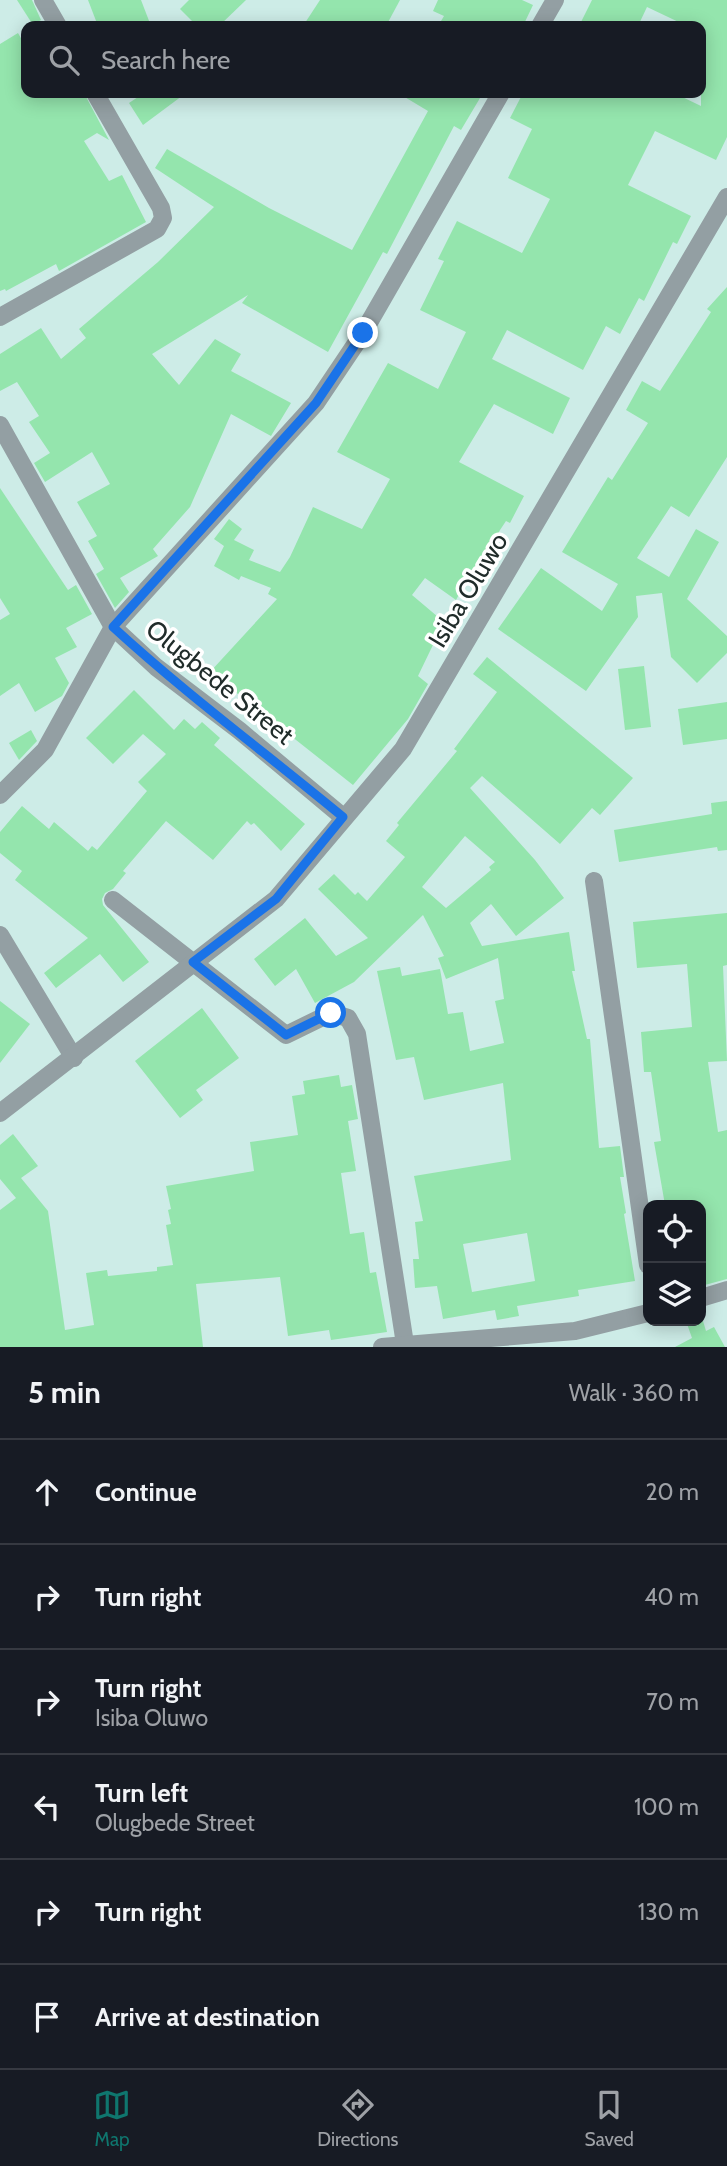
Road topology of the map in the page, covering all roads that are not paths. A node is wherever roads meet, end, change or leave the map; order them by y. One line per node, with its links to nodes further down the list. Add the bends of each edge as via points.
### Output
1 (43, 0): 3 (street)
2 (555, 0): 4 (street)
3 (55, 21)
4 (543, 21)
5 (98, 98): 8 (street, via 163,218 157,229)
6 (498, 98): 10 (street, via 363,333 316,403)
7 (727, 197): 12 (street, Isiba Oluwo, via 403,749)
8 (0, 317)
9 (0, 425): 10 (street, Olugbede Street)
10 (113, 627): 11 (street, via 45,750); 12 (street, Olugbede Street)
11 (0, 795)
12 (343, 817): 16 (street, Isiba Oluwo, via 276,899)
13 (594, 881): 19 (street)
14 (113, 900): 16 (street)
15 (0, 935): 17 (street)
16 (193, 962): 17 (street, Isiba Oluwo); 24 (street, via 286,1035 331,1013 348,1018 357,1034)
17 (74, 1058): 18 (street, Isiba Oluwo)
18 (0, 1113)
19 (648, 1263)
20 (727, 1290): 21 (street)
21 (706, 1296)
22 (643, 1314): 23 (street)
23 (575, 1332): 24 (street); 26 (street)
24 (405, 1344): 25 (street)
25 (382, 1347)
26 (555, 1347)

